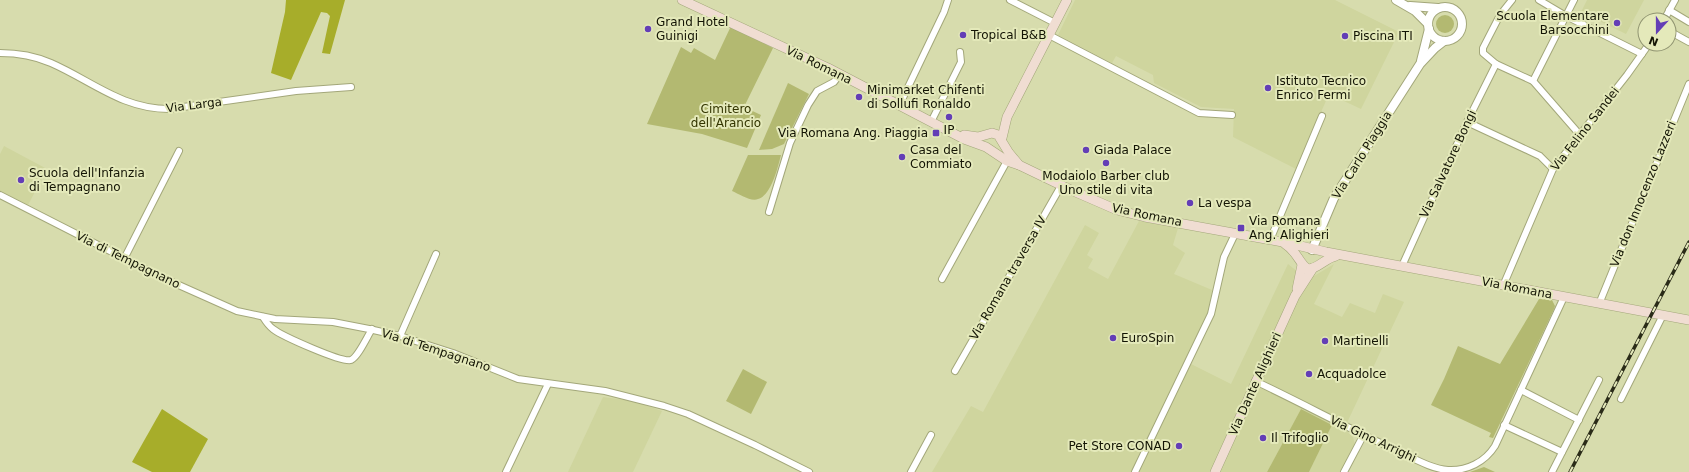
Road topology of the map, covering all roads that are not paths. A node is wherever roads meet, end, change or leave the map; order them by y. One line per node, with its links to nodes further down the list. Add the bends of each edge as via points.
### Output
1 (682, 0): 26 (main road, Via Romana)
2 (948, 0): 30 (street)
3 (1010, 0): 15 (street)
4 (1067, 0): 15 (main road)
5 (1396, 0): 10 (street)
6 (1512, 0): 25 (street, via 1500,15 1483,48 1483,53)
7 (1539, 0): 13 (street)
8 (1574, 0): 13 (street)
9 (1675, 0): 12 (street)
10 (1408, 6): 11 (street); 16 (street, via 1419,14)
11 (1439, 8): 16 (street, via 1431,15); 19 (street, via 1448,7 1455,11 1462,23 1457,36)
12 (1669, 10): 14 (street)
13 (1566, 16): 23 (street); 27 (street)
14 (1689, 22)
15 (1055, 23): 17 (main road)
16 (1429, 27): 19 (street, via 1435,37); 24 (street, Via Carlo Piaggia)
17 (1049, 35): 31 (street, via 1199,113); 33 (main road)
18 (1677, 35): 20 (street)
19 (1444, 41): 24 (street, Via Carlo Piaggia)
20 (1689, 42)
21 (960, 52): 34 (street, via 961,62)
22 (0, 53): 29 (street, Via Larga, via 33,56 50,62 128,103 143,108 169,109 296,91)
23 (1642, 54): 38 (street, Via Felino Sandei)
24 (1420, 64): 51 (street, Via Carlo Piaggia, via 1334,198)
25 (1496, 64): 27 (street); 35 (street, Via Salvatore Bongi)
26 (840, 74): 30 (main road, Via Romana); 47 (street, via 834,82 817,91 808,105 790,143)
27 (1533, 81): 38 (street)
28 (1689, 84): 62 (street, Via don Innocenzo Lazzeri)
29 (350, 87)
30 (899, 106): 34 (main road, Via Romana)
31 (1232, 115)
32 (1322, 116): 49 (street)
33 (1006, 117): 37 (main road); 39 (main road)
34 (931, 122): 36 (main road, Via Romana)
35 (1467, 122): 44 (street, via 1540,156); 57 (street, Via Salvatore Bongi)
36 (955, 134): 37 (main road, Via Romana, via 973,137); 40 (main road, Via Romana)
37 (990, 134): 39 (main road, Via Romana, via 996,134); 40 (main road, via 986,139)
38 (1580, 135): 44 (street, Via Felino Sandei)
39 (1002, 140): 40 (main road, via 998,150); 43 (main road, Via Romana)
40 (989, 149): 42 (main road, Via Romana)
41 (179, 151): 54 (street)
42 (1007, 161): 43 (main road, Via Romana); 58 (street)
43 (1019, 165): 45 (main road, Via Romana)
44 (1553, 169): 59 (street, Via Felino Sandei)
45 (1061, 186): 48 (main road, Via Romana, via 1124,212); 68 (street, Via Romana traversa IV)
46 (0, 195): 54 (street, Via di Tempagnano)
47 (769, 212)
48 (1235, 234): 49 (main road, Via Romana); 82 (street, via 1224,257 1211,314)
49 (1270, 240): 50 (main road, Via Romana)
50 (1282, 243): 51 (main road, Via Romana); 55 (main road, Via Romana, via 1293,249)
51 (1312, 250): 53 (main road, Via Romana); 55 (main road, via 1304,252); 56 (main road, via 1319,256)
52 (436, 254): 67 (street)
53 (1346, 256): 56 (main road, Via Romana, via 1330,257); 57 (main road, Via Romana)
54 (124, 259): 64 (street, Via di Tempagnano, via 234,310)
55 (1301, 262): 56 (main road, via 1306,268); 60 (main road, Via Dante Alighieri)
56 (1316, 266): 60 (main road, Via Dante Alighieri)
57 (1402, 266): 59 (main road, Via Romana)
58 (942, 279)
59 (1503, 286): 61 (main road, Via Romana)
60 (1295, 296): 70 (main road, Via Dante Alighieri)
61 (1564, 298): 62 (main road, Via Romana); 72 (street, Via Gino Arrighi)
62 (1599, 304): 63 (main road, Via Romana)
63 (1663, 315): 65 (main road, Via Romana); 73 (street)
64 (263, 317): 66 (street, Via di Tempagnano, via 333,322); 66 (street, via 268,325 281,334 345,361 355,357)
65 (1689, 320)
66 (372, 329): 67 (street, Via di Tempagnano)
67 (400, 336): 71 (street, Via di Tempagnano, via 453,353 518,379)
68 (955, 371)
69 (1600, 380): 74 (street)
70 (1255, 381): 77 (street, Via Gino Arrighi); 83 (main road, Via Dante Alighieri)
71 (548, 384): 79 (street); 80 (street, Via di Tempagnano, via 605,392 677,410)
72 (1521, 390): 74 (street); 75 (street, Via Gino Arrighi)
73 (1621, 399)
74 (1579, 420): 78 (street)
75 (1504, 425): 77 (street, Via Gino Arrighi, via 1494,447 1485,457 1468,467 1454,470 1431,466); 78 (street)
76 (931, 435): 81 (street)
77 (1363, 436): 84 (street)
78 (1562, 452): 85 (street)
79 (506, 472)
80 (809, 472)
81 (911, 472)
82 (1135, 472)
83 (1215, 472)
84 (1344, 472)
85 (1552, 472)

